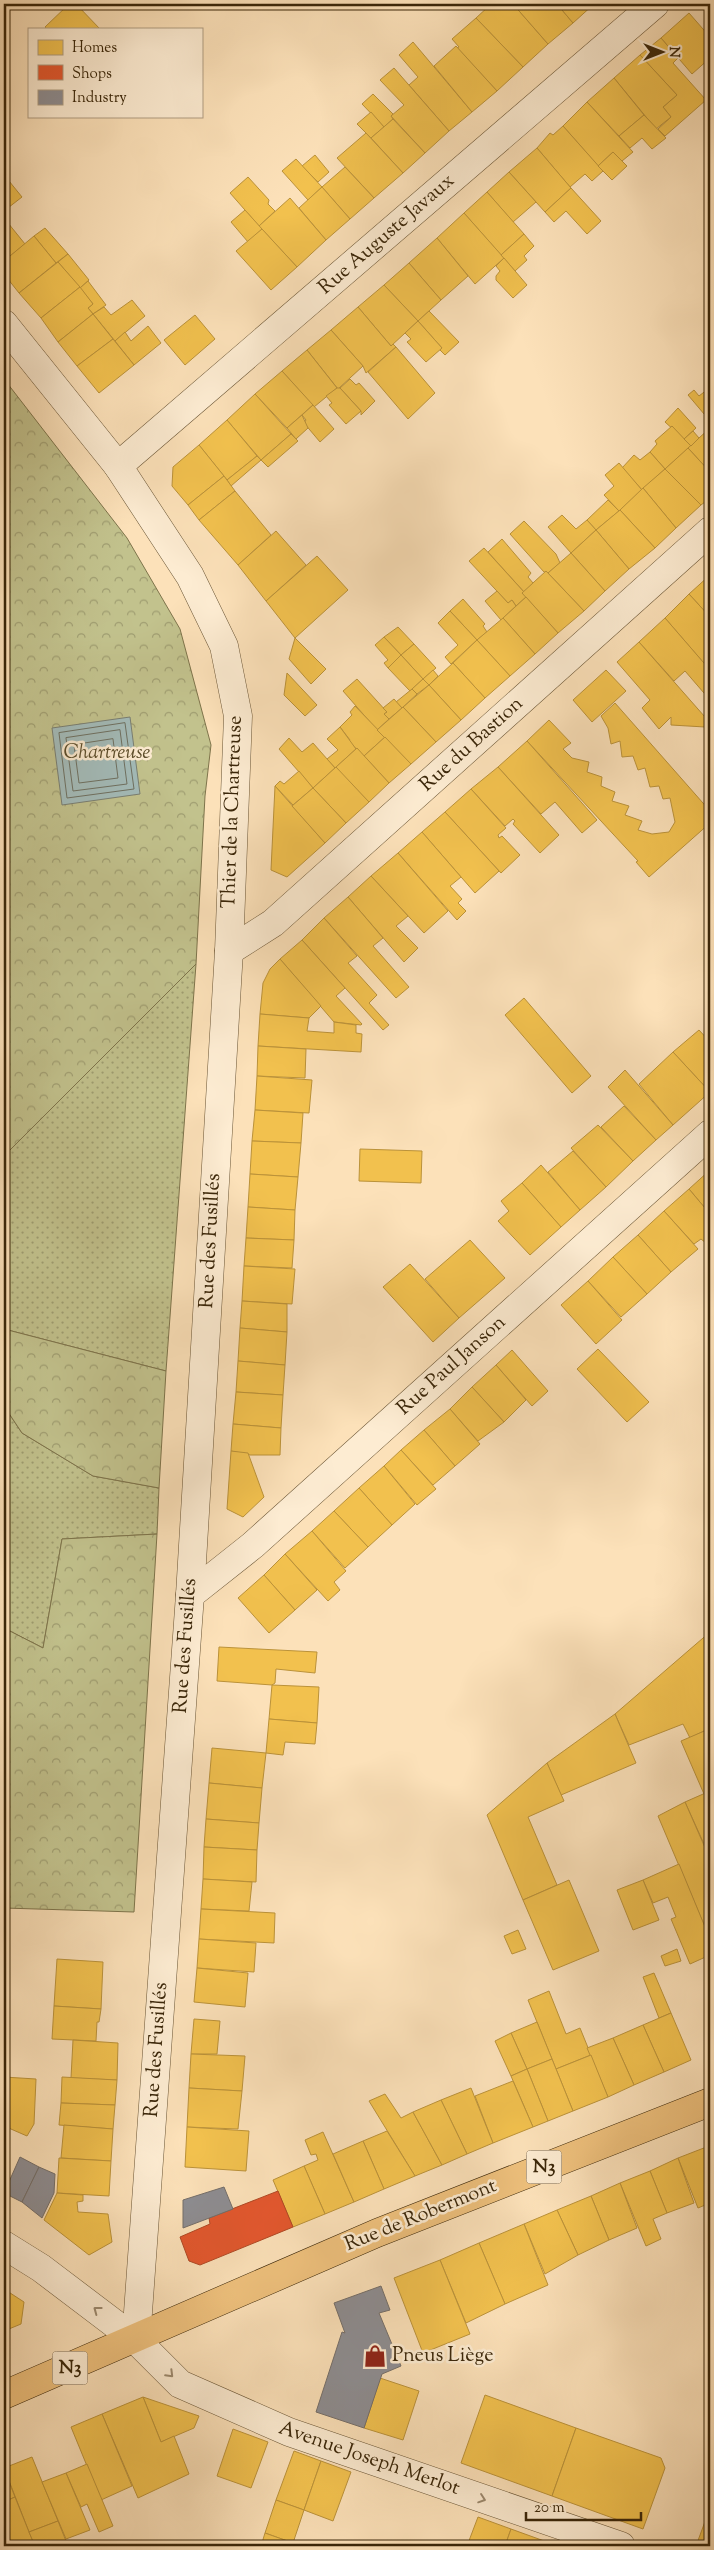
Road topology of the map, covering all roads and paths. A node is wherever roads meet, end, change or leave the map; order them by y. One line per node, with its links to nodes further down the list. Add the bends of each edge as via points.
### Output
1 (655, 4): 3 (street, Rue Auguste Javaux)
2 (4, 324): 3 (street, Thier de la Chartreuse)
3 (118, 466): 5 (street, Thier de la Chartreuse, via 190,576 224,646 238,716)
4 (710, 531): 5 (street, Rue du Bastion, via 273,923)
5 (229, 951): 7 (street, Rue des Fusillés)
6 (710, 1134): 7 (street, Rue Paul Janson, via 253,1545)
7 (190, 1595): 10 (street, Rue des Fusillés)
8 (710, 2102): 10 (main road, Rue de Robermont / N3, via 377,2233)
9 (4, 2244): 10 (street, Avenue Joseph Merlot, one-way to 9)
10 (136, 2340): 11 (main road, N3); 12 (street, Avenue Joseph Merlot, one-way to 12, via 180,2384 289,2432)
11 (4, 2395)
12 (621, 2546)

